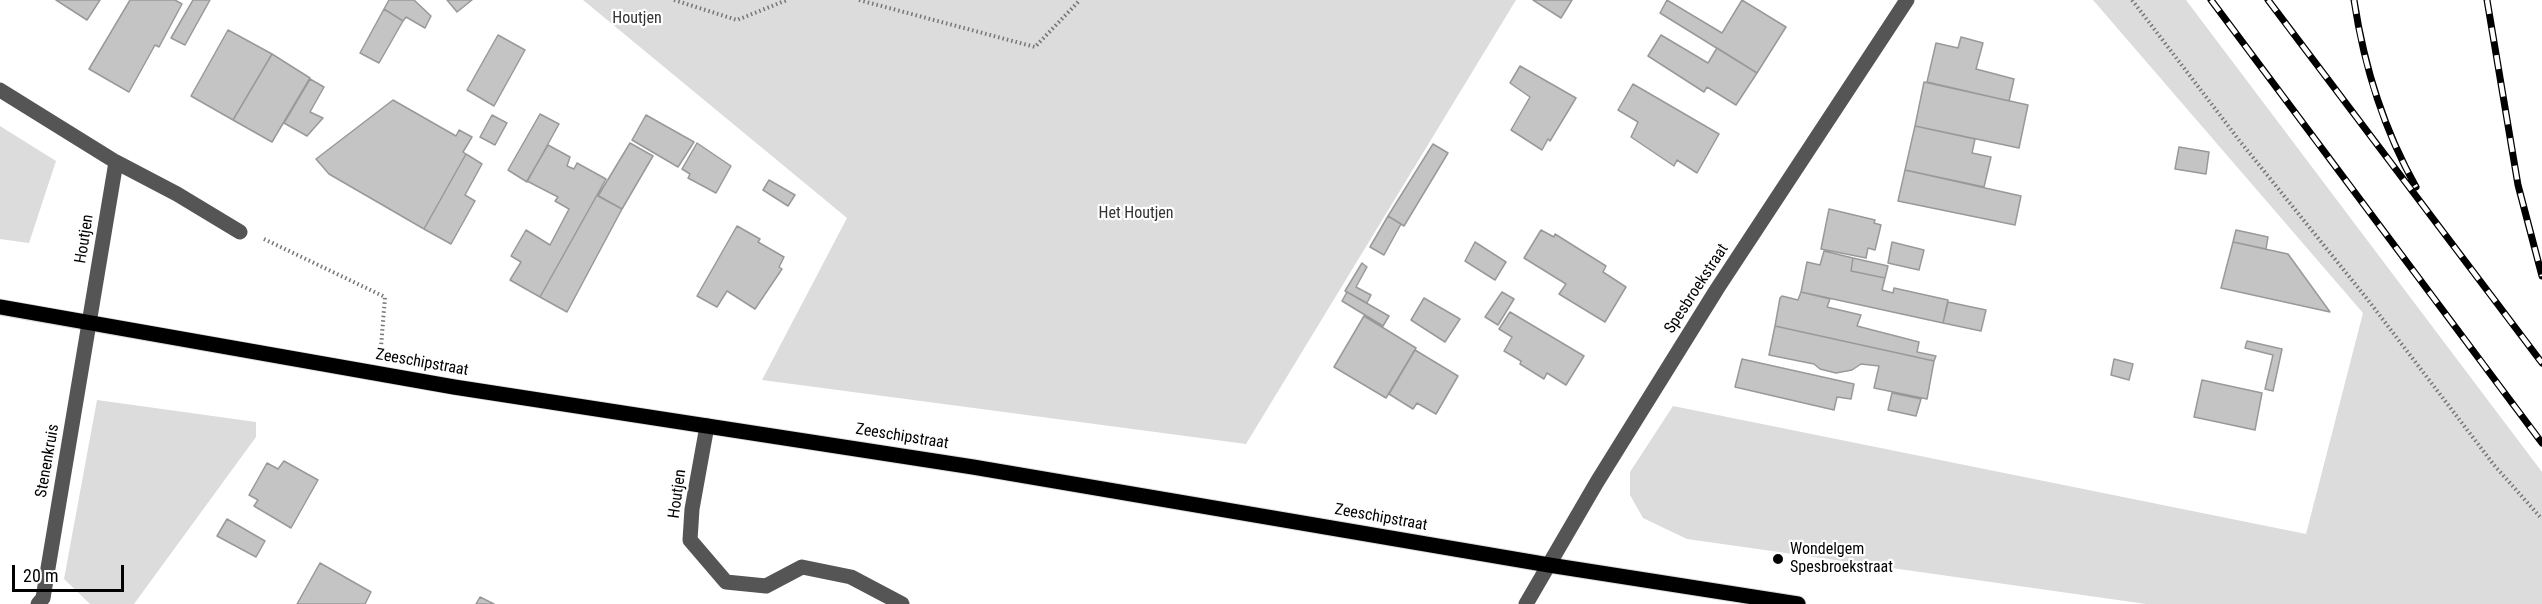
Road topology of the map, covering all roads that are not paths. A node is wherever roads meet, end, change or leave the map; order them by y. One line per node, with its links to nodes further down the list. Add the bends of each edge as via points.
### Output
1 (1907, 0): 8 (street, Spesbroekstraat, via 1717,289)
2 (0, 90): 3 (street)
3 (116, 162): 4 (street); 6 (street, Houtjen)
4 (240, 232)
5 (0, 307): 6 (main road, Zeeschipstraat)
6 (90, 322): 7 (main road, Zeeschipstraat, via 382,375); 9 (street, Stenenkruis, via 43,598)
7 (707, 426): 8 (main road, Zeeschipstraat, via 973,466); 10 (street, Houtjen, via 690,540 726,582 766,586 802,567 851,577)
8 (1549, 565): 11 (street, Spesbroekstraat); 12 (main road, Zeeschipstraat)
9 (38, 604)
10 (902, 604)
11 (1526, 604)
12 (1797, 604)

